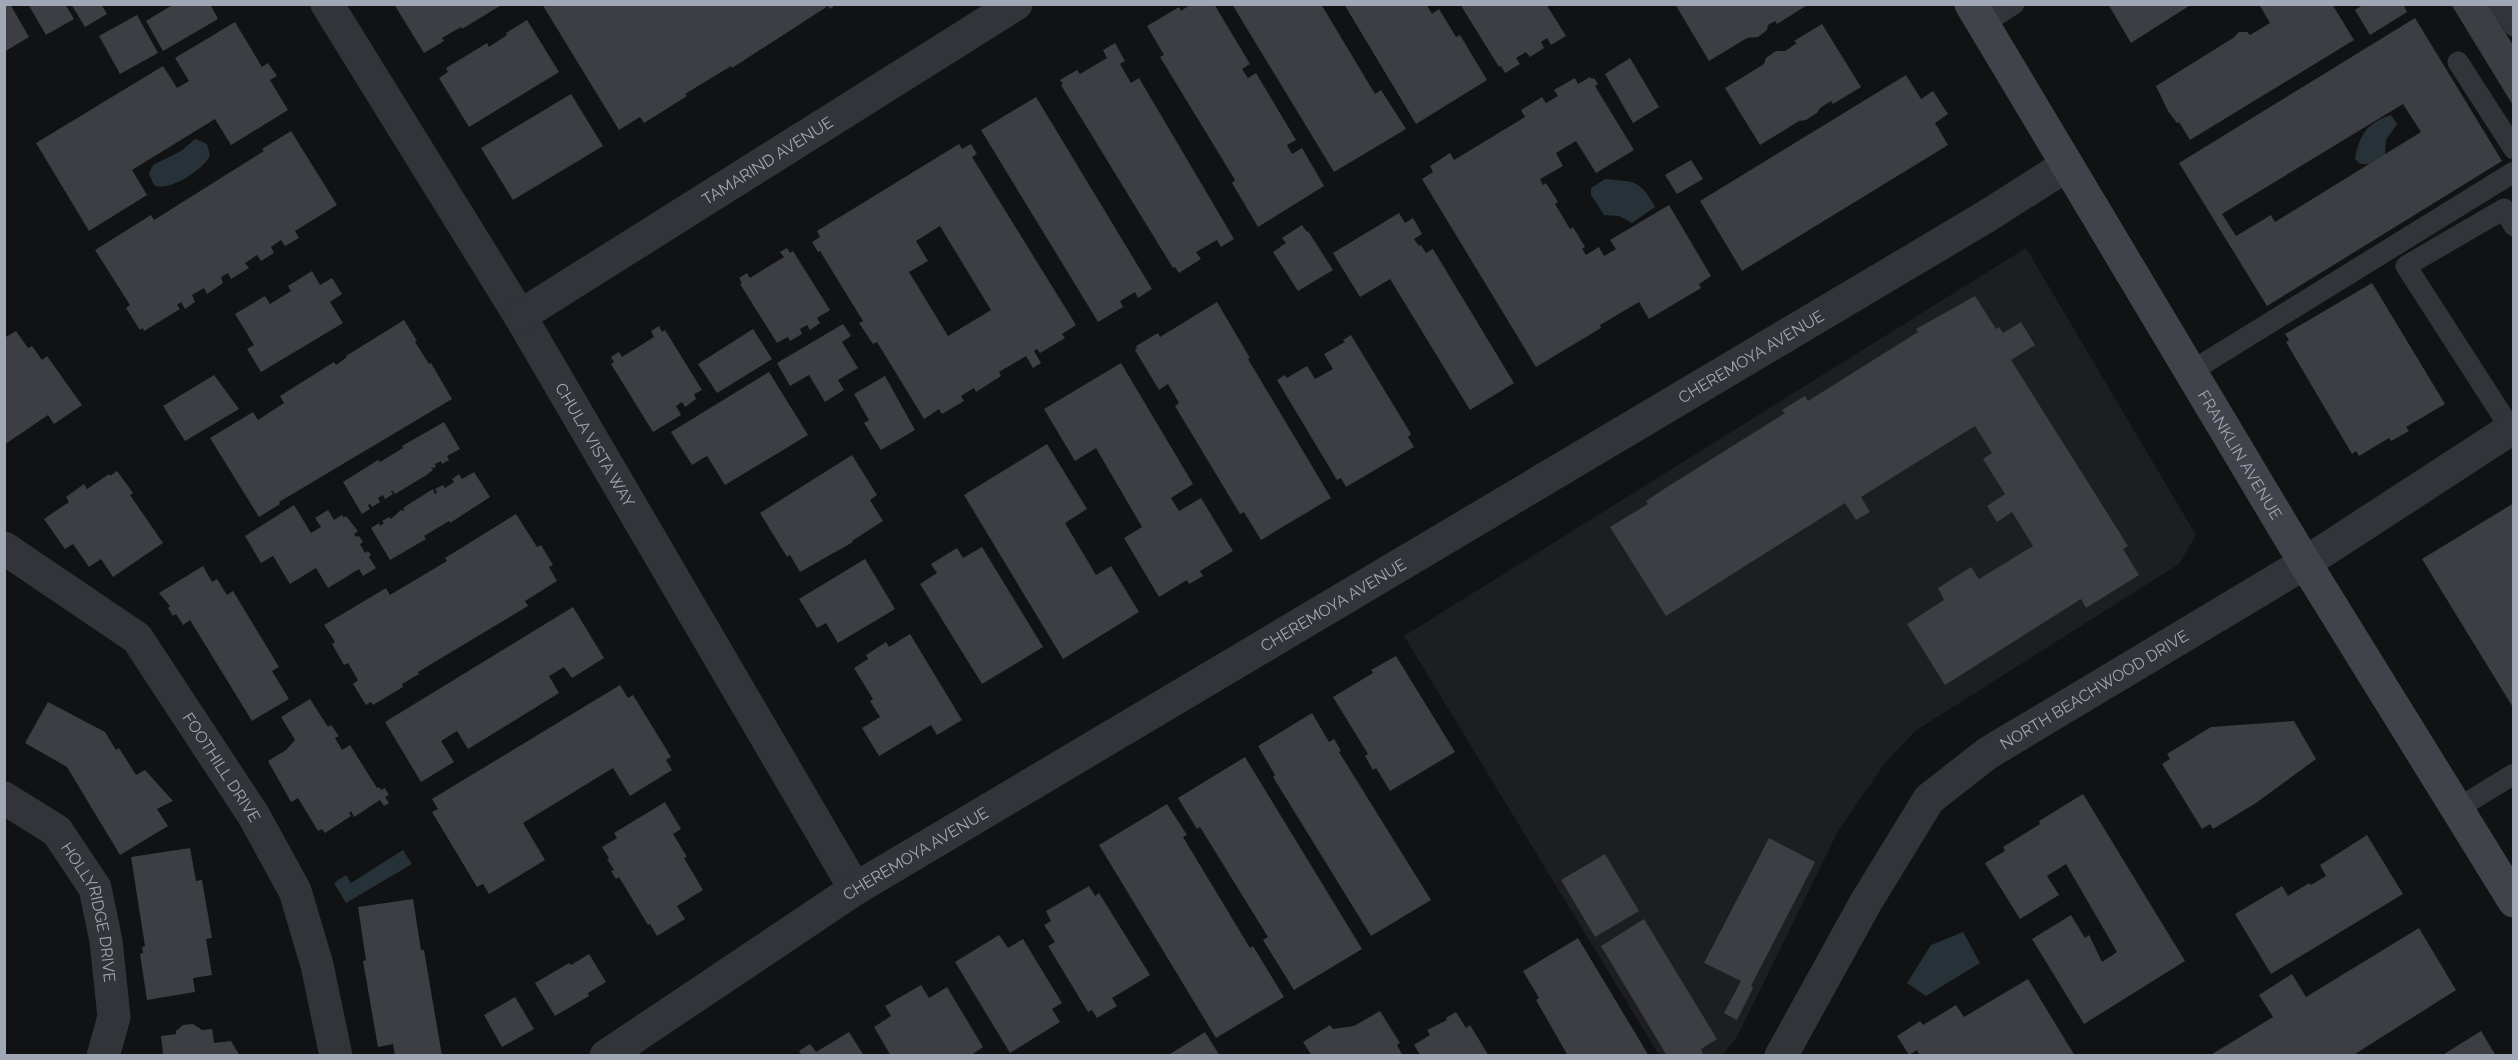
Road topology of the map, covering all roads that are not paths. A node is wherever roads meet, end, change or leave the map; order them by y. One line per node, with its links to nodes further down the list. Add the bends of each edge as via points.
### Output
1 (327, 4): 12 (street, CHULA VISTA WAY)
2 (1016, 4): 12 (street, TAMARIND AVENUE)
3 (2014, 4): 5 (lane)
4 (2500, 4): 6 (lane)
5 (1977, 14): 9 (main road, FRANKLIN AVENUE)
6 (2514, 26)
7 (2458, 62): 8 (lane)
8 (2514, 149)
9 (2067, 165): 13 (main road, FRANKLIN AVENUE); 20 (street, CHEREMOYA AVENUE)
10 (2514, 172): 13 (lane)
11 (2514, 226): 14 (lane, via 2504,208 2406,266)
12 (520, 316): 20 (street, CHULA VISTA WAY)
13 (2190, 372): 16 (main road, FRANKLIN AVENUE)
14 (2512, 428): 16 (street, NORTH BEACHWOOD DRIVE)
15 (4, 548): 23 (street, FOOTHILL DRIVE, via 137,638 254,816 295,891)
16 (2305, 563): 19 (main road, FRANKLIN AVENUE); 25 (street, NORTH BEACHWOOD DRIVE, via 1988,753 1929,799 1866,902)
17 (2514, 774): 19 (lane)
18 (4, 798): 22 (street, HOLLYRIDGE DRIVE, via 57,831 95,888 106,941 114,1017)
19 (2457, 809): 21 (main road, FRANKLIN AVENUE)
20 (855, 889): 24 (street, CHEREMOYA AVENUE)
21 (2514, 901)
22 (103, 1056)
23 (336, 1056)
24 (606, 1056)
25 (1781, 1056)

